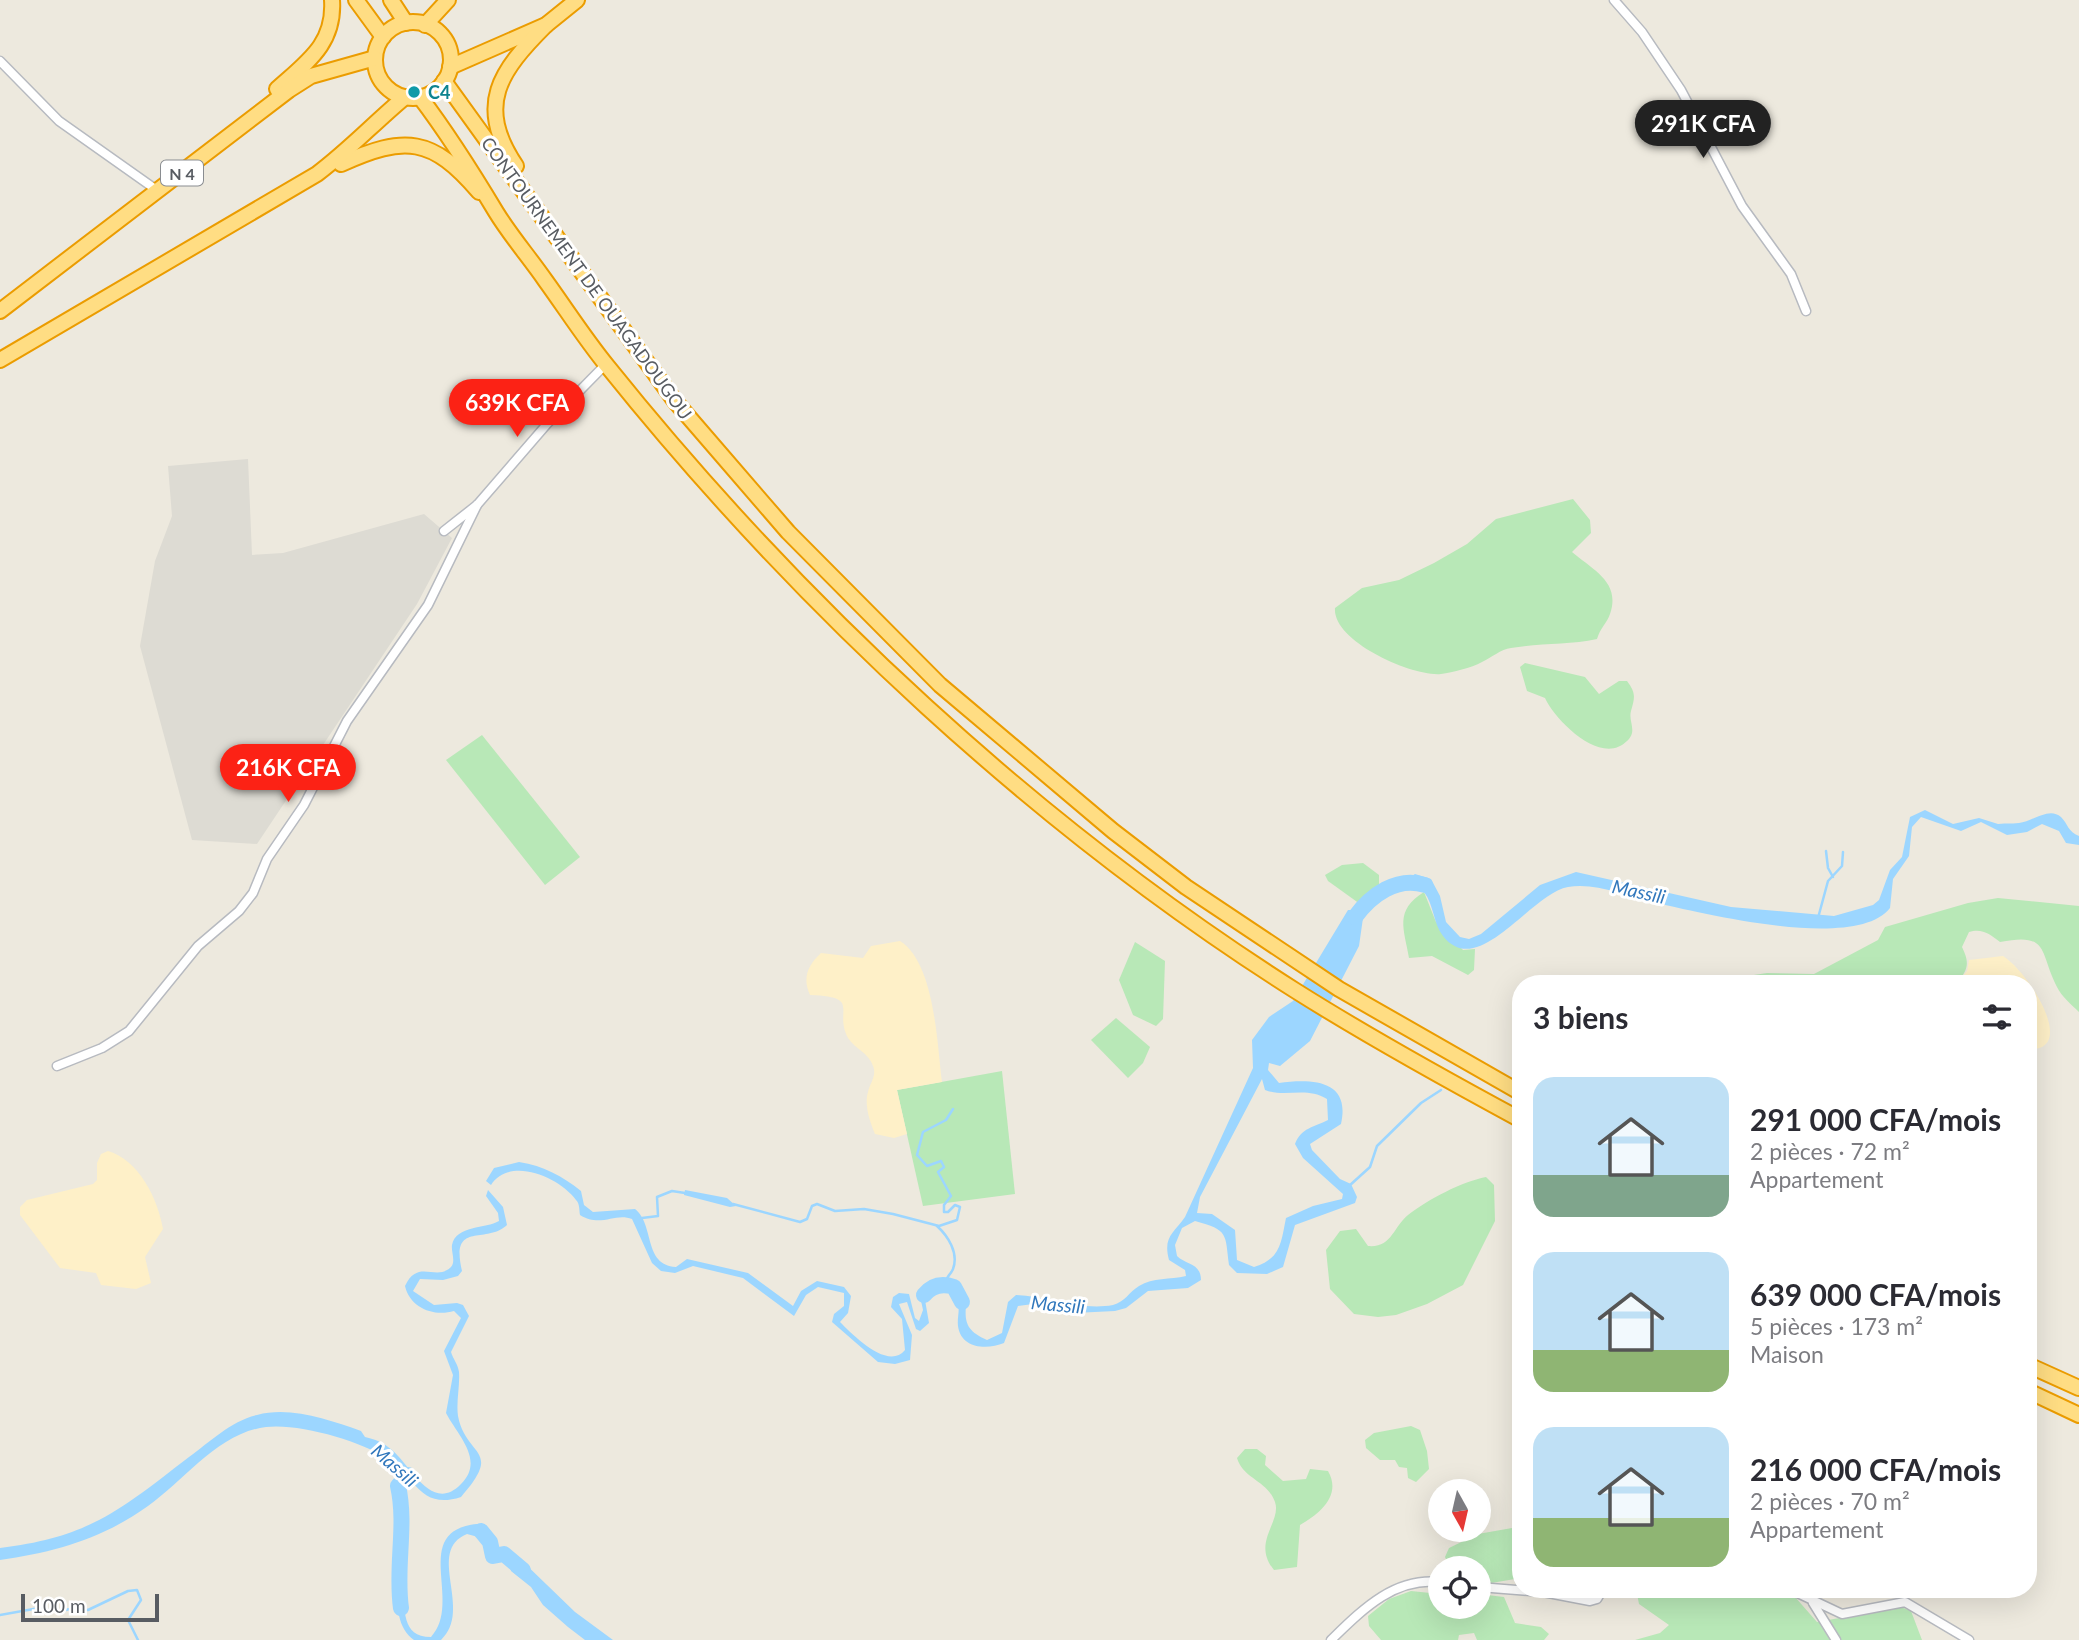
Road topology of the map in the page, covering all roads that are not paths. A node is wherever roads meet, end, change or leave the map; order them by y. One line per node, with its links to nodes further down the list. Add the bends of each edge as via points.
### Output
1 (332, 0): 15 (highway, via 326,41)
2 (356, 0): 10 (highway)
3 (390, 0): 7 (highway)
4 (448, 0): 8 (highway)
5 (578, 0): 9 (highway)
6 (1614, 0): 21 (street, via 1681,90 1742,206 1791,274)
7 (406, 23): 8 (highway); 10 (highway)
8 (425, 24): 13 (highway, via 449,48)
9 (546, 25): 13 (highway); 18 (highway, via 509,65 494,103 502,145)
10 (383, 37): 11 (highway)
11 (375, 58): 14 (highway, via 381,81); 15 (highway, N 4, via 311,76)
12 (0, 61): 17 (street, via 59,121)
13 (447, 74): 14 (highway, via 434,91); 18 (highway, CONTOURNEMENT DE OUAGADOUGOU)
14 (413, 97): 16 (highway, via 381,117 350,150); 19 (highway, CONTOURNEMENT DE OUAGADOUGOU, via 474,172)
15 (251, 118): 17 (highway, N 4)
16 (317, 174): 19 (highway, via 383,147 402,143 421,147 454,166); 22 (highway)
17 (158, 191): 20 (highway, N 4)
18 (527, 194): 27 (highway, CONTOURNEMENT DE OUAGADOUGOU, via 674,400 788,532 940,685 1186,887 1339,989)
19 (497, 213): 23 (highway, CONTOURNEMENT DE OUAGADOUGOU)
20 (0, 311)
21 (1806, 311)
22 (0, 360)
23 (606, 365): 24 (street); 28 (highway, CONTOURNEMENT DE OUAGADOUGOU, via 834,618 939,719 1053,816 1294,990)
24 (477, 505): 25 (street); 26 (street, via 431,601 347,721 304,804 267,859 253,893 198,946 129,1031)
25 (444, 531)
26 (57, 1066)
27 (1512, 1088)
28 (1512, 1115)
29 (2037, 1369): 30 (highway)
30 (2079, 1388)
31 (2037, 1395): 32 (highway)
32 (2079, 1415)
33 (1428, 1582): 40 (street, via 1409,1583 1382,1595)
34 (1491, 1588): 35 (street)
35 (1512, 1590)
36 (1574, 1598): 37 (street)
37 (1598, 1598)
38 (1806, 1598): 39 (street)
39 (1811, 1601): 41 (street); 42 (street, via 1842,1614 1905,1602)
40 (1331, 1640)
41 (1836, 1640)
42 (1969, 1640)

